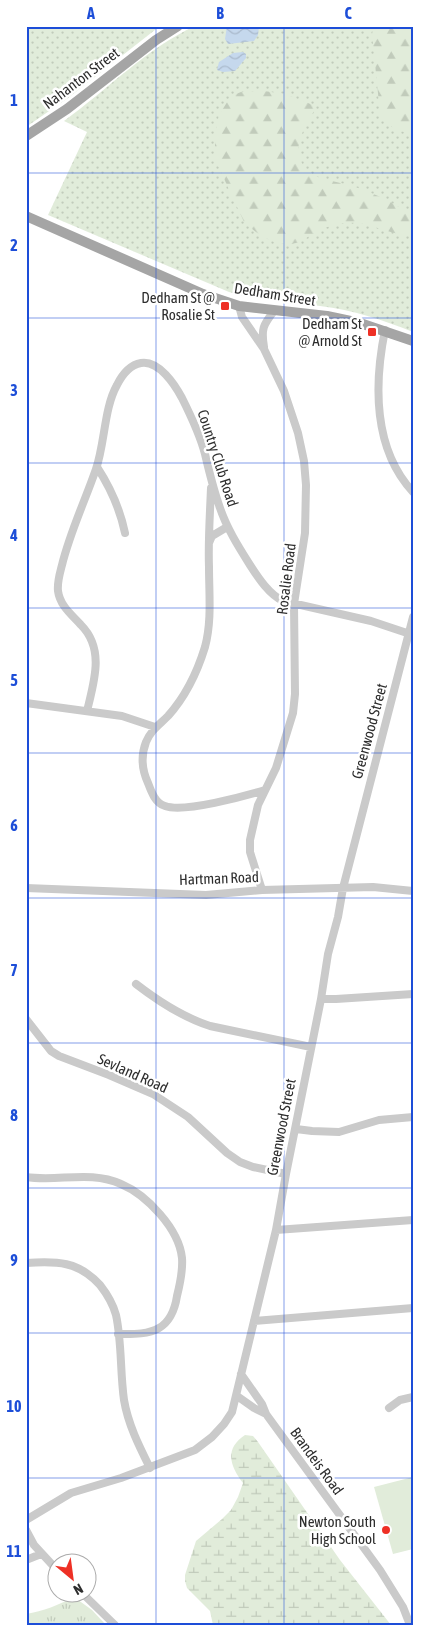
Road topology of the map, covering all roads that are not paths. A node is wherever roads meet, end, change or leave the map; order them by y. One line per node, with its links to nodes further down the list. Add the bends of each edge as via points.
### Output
1 (178, 26): 2 (main road, Nahanton Street)
2 (26, 136)
3 (26, 216): 4 (main road, Dedham Street, via 203,294)
4 (238, 306): 5 (main road, Dedham Street); 8 (street, Rosalie Road)
5 (274, 310): 6 (main road, Dedham Street, via 327,316); 8 (street, via 263,326)
6 (385, 330): 7 (main road, Dedham Street); 11 (street, via 378,379 382,432 394,464)
7 (413, 341)
8 (264, 349): 15 (street, Rosalie Road, via 290,408 304,461 306,516)
9 (97, 467): 10 (street, Country Club Road, via 117,384 125,372 142,363 160,370 180,394 199,436); 13 (street, via 107,482); 19 (street, Country Club Road, via 66,548 58,579 62,602 90,636 94,649 95,680)
10 (211, 481): 12 (street, Country Club Road); 14 (street)
11 (413, 492)
12 (227, 527): 14 (street, via 212,536); 15 (street, Country Club Road, via 274,597)
13 (125, 533)
14 (208, 543): 20 (street, via 210,616 206,644 185,695)
15 (294, 604): 17 (street, Country Club Road, via 371,620); 21 (street, Rosalie Road, via 296,694 287,735)
16 (413, 617): 17 (street, Greenwood Street)
17 (411, 634): 23 (street, Greenwood Street)
18 (26, 703): 19 (street)
19 (87, 710): 20 (street, via 122,716)
20 (155, 727): 21 (street, via 146,743 142,761 152,793 165,807 211,803)
21 (266, 790): 24 (street, Rosalie Road, via 258,805 250,840 250,852)
22 (26, 888): 24 (street, Hartman Road, via 206,895)
23 (343, 888): 24 (street, Hartman Road); 25 (street, Hartman Road); 28 (street, Greenwood Street)
24 (262, 890)
25 (413, 891)
26 (136, 984): 30 (street, via 196,1022)
27 (413, 994): 28 (street)
28 (322, 999): 30 (street, Greenwood Street)
29 (26, 1019): 33 (street, Sevland Road, via 51,1051 59,1056 153,1094 188,1117 226,1154 240,1162)
30 (311, 1047): 32 (street, Greenwood Street)
31 (413, 1117): 32 (street, via 379,1120 339,1132)
32 (296, 1128): 33 (street, Greenwood Street)
33 (286, 1174): 36 (street, Greenwood Street)
34 (26, 1177): 40 (street, via 87,1176 105,1179 134,1191 167,1223 182,1260 172,1314 166,1323 153,1331)
35 (413, 1220): 36 (street)
36 (276, 1230): 39 (street, Greenwood Street)
37 (26, 1263): 40 (street, via 69,1264 92,1276 111,1301)
38 (413, 1308): 39 (street)
39 (254, 1322): 41 (street, Greenwood Street)
40 (118, 1334): 46 (street, via 124,1401)
41 (242, 1374): 42 (street, Greenwood Street); 45 (street, Brandeis Road)
42 (237, 1396): 45 (street, Brandeis Road); 46 (street, Greenwood Street, via 232,1412 212,1437 195,1450)
43 (413, 1397): 44 (street, via 400,1400)
44 (389, 1408)
45 (266, 1414): 54 (street, Brandeis Road, via 380,1570)
46 (150, 1468): 47 (street, Greenwood Street, via 71,1493)
47 (26, 1520)
48 (26, 1530): 49 (street)
49 (41, 1554): 50 (street); 51 (street)
50 (26, 1560)
51 (48, 1561)
52 (93, 1604): 53 (street)
53 (115, 1625)
54 (410, 1625)

